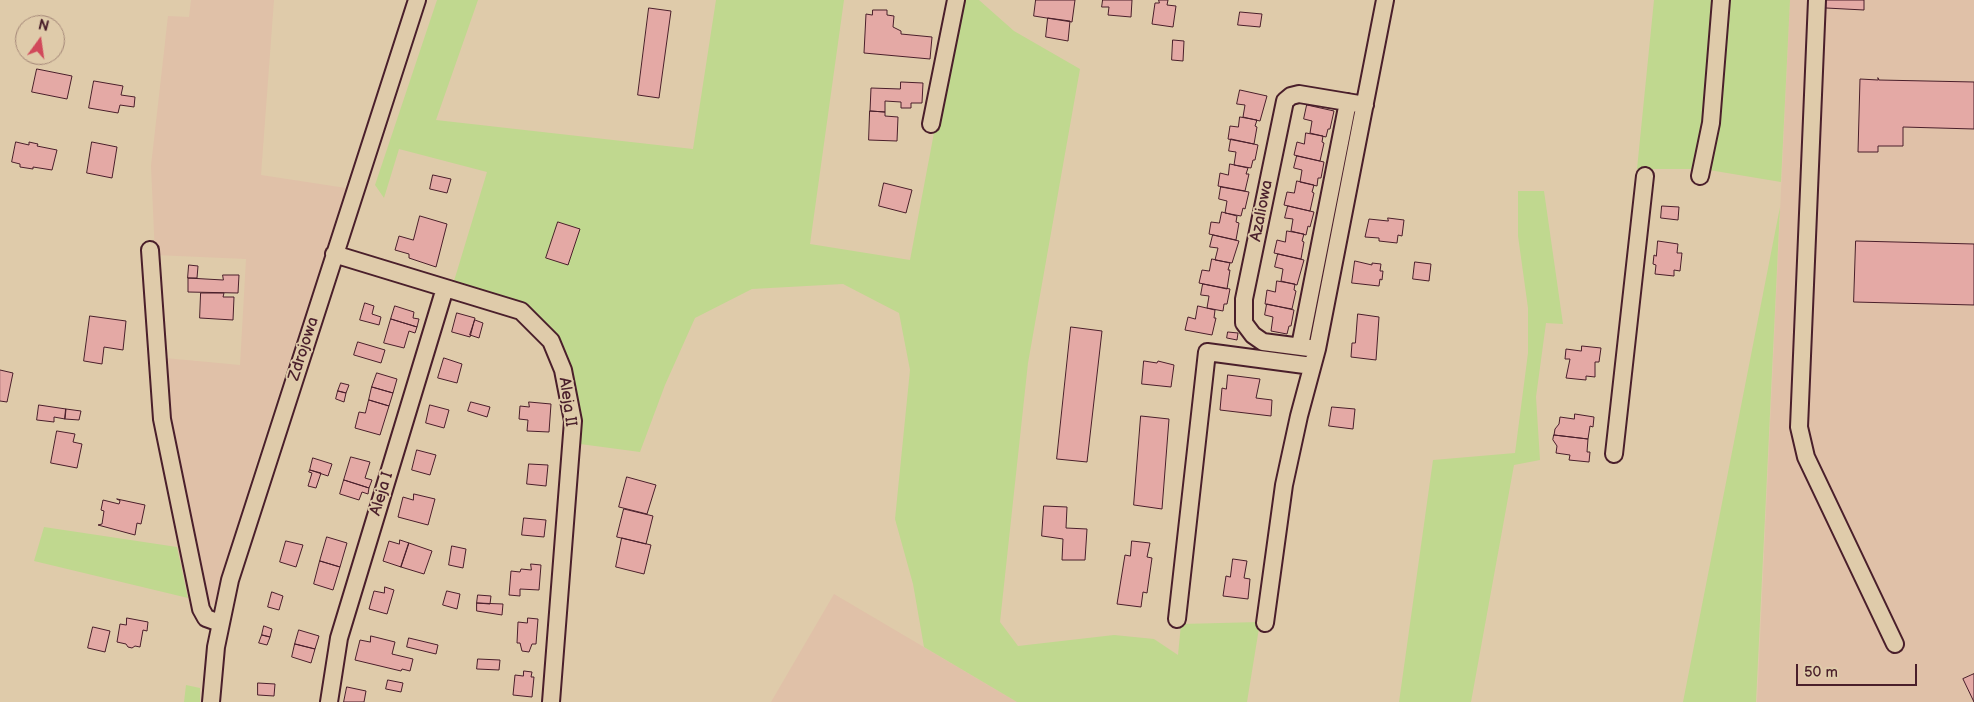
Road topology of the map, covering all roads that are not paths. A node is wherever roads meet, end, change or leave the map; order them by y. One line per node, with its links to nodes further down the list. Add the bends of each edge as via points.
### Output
1 (417, 0): 12 (street, Zdrojowa)
2 (956, 0): 8 (street)
3 (1385, 0): 7 (street)
4 (1721, 0): 10 (street, via 1710,123)
5 (1817, 0): 21 (street, via 1799,427 1806,457)
6 (1348, 102): 7 (street, Azaliowa); 14 (street); 14 (street, Azaliowa, via 1299,94 1285,100 1246,290 1244,323 1252,335 1263,342)
7 (1365, 105): 15 (street)
8 (931, 124)
9 (1645, 176): 17 (street)
10 (1700, 176)
11 (150, 250): 19 (street, via 162,419 201,609 206,618)
12 (334, 254): 13 (street, Aleja II); 19 (street, Zdrojowa, via 242,542)
13 (445, 288): 23 (street, Aleja I, via 339,638); 24 (street, Aleja II, via 521,311 551,341 563,370 573,421)
14 (1300, 346): 15 (street, Azaliowa)
15 (1317, 349): 16 (street)
16 (1312, 366): 18 (street, via 1207,352); 20 (street, via 1284,485)
17 (1614, 454)
18 (1177, 619)
19 (220, 623): 22 (street, Zdrojowa)
20 (1265, 624)
21 (1895, 644)
22 (211, 702)
23 (329, 702)
24 (551, 702)

